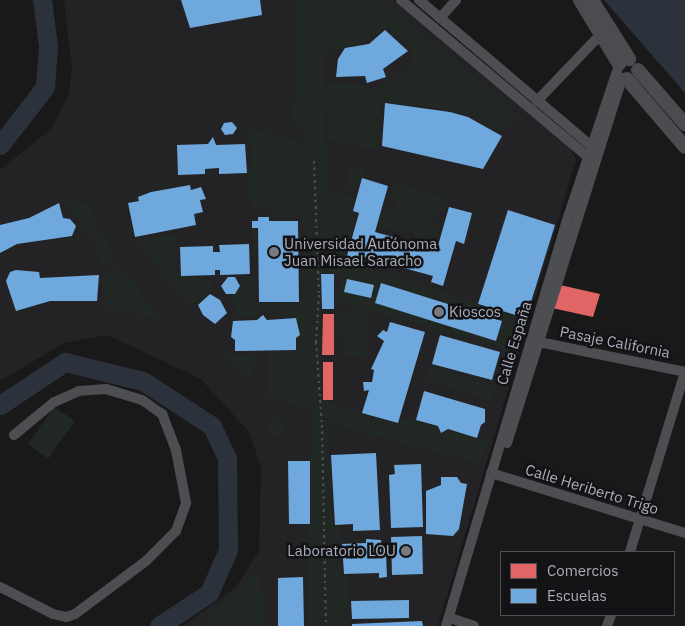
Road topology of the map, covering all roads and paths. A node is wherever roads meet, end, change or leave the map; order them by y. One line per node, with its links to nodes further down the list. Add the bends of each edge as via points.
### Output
1 (401, 0): 13 (street)
2 (419, 0): 6 (street)
3 (456, 0): 6 (street)
4 (580, 0): 7 (street)
5 (592, 0): 8 (street)
6 (440, 18): 9 (street)
7 (601, 34): 8 (street); 9 (street)
8 (625, 70): 10 (street); 11 (street); 12 (street, Calle España)
9 (537, 101): 12 (street)
10 (685, 124)
11 (685, 147)
12 (594, 148): 13 (street, Calle España)
13 (591, 159): 15 (street, Calle España); 18 (street, Calle España)
14 (314, 161): 24 (path, via 319,295 316,342 322,425)
15 (539, 342): 16 (street, Pasaje California); 18 (street, Calle España)
16 (685, 372): 19 (street)
17 (14, 435): 22 (street, via 54,402 79,391 106,389 142,400 162,414 176,450 186,503 176,530 146,561 75,614 66,617 53,614)
18 (494, 474): 19 (street, Calle Heriberto Trigo); 23 (street, Calle España)
19 (641, 519): 20 (street, Calle Heriberto Trigo); 21 (street)
20 (685, 532)
21 (630, 551)
22 (0, 587)
23 (450, 624): 25 (street)
24 (326, 626)
25 (474, 626)

